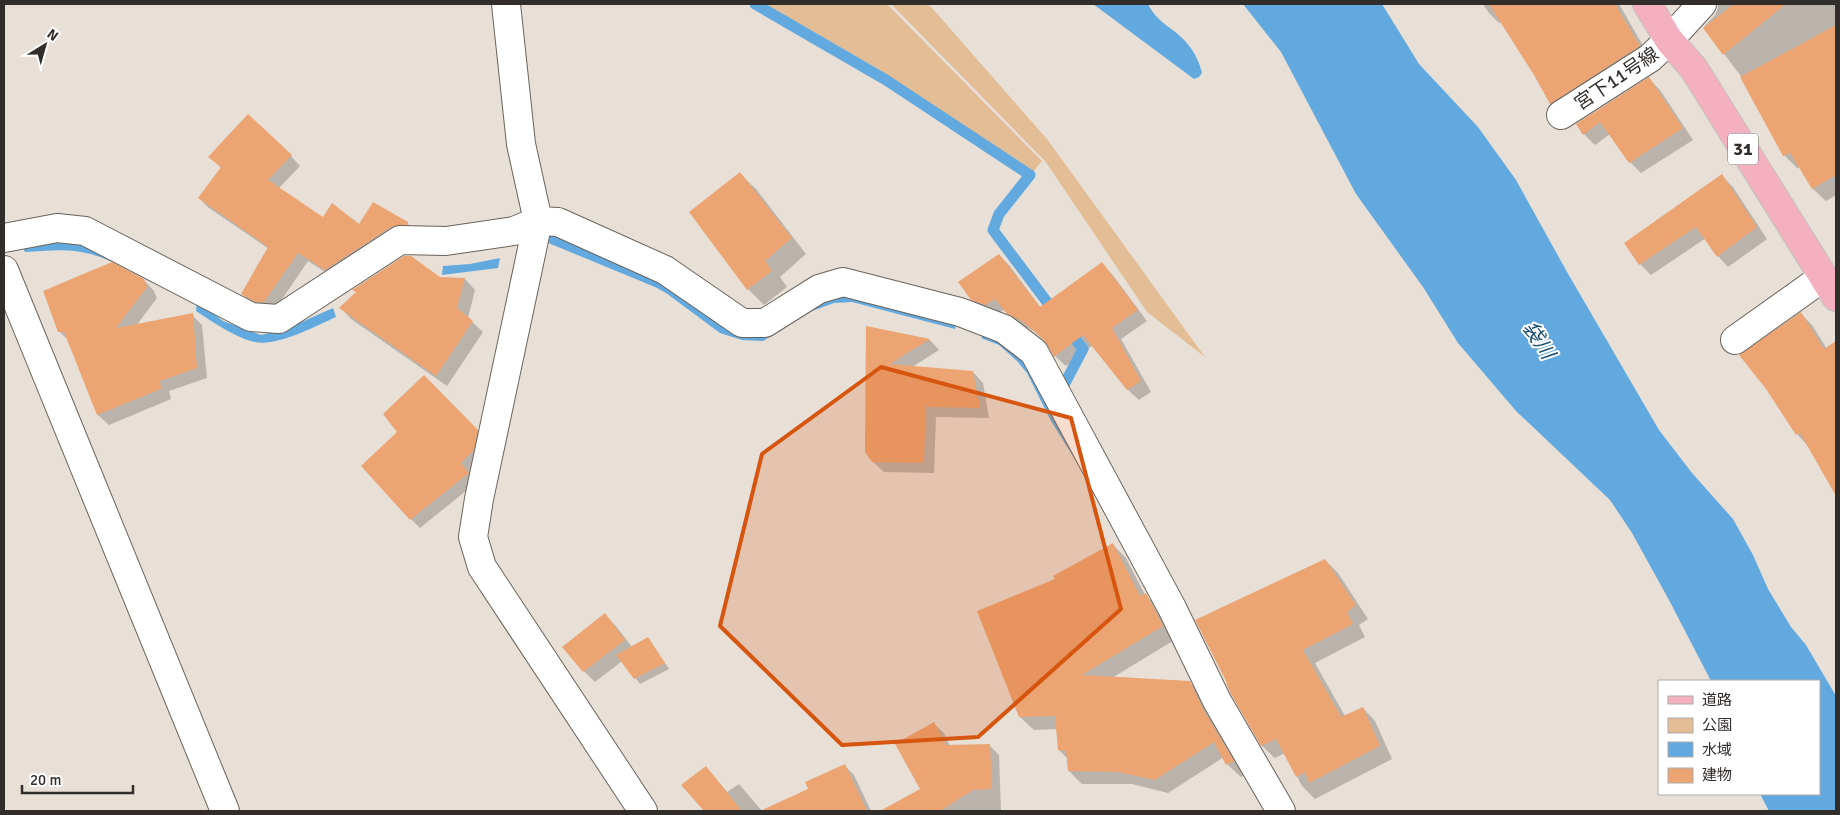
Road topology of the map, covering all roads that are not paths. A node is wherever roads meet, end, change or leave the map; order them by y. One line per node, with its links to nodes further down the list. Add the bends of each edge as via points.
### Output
1 (506, 4): 6 (street, via 520,144)
2 (1647, 4): 4 (main road, 31)
3 (1702, 4): 4 (street, 宮下11号線)
4 (1669, 40): 5 (street, 宮下11号線, via 1650,58); 9 (main road, 31, via 1694,69)
5 (1561, 115)
6 (538, 221): 7 (street, via 514,231 446,241 400,240 279,319 251,317 85,231 57,228); 12 (street, via 479,499 474,537 482,567); 13 (street, via 558,222 665,270 742,323 765,323 819,289 843,282 960,312 1004,329 1034,352 1172,608 1217,702)
7 (4, 238)
8 (4, 270): 11 (street)
9 (1829, 288): 10 (street)
10 (1735, 340)
11 (225, 811)
12 (643, 811)
13 (1281, 811)

